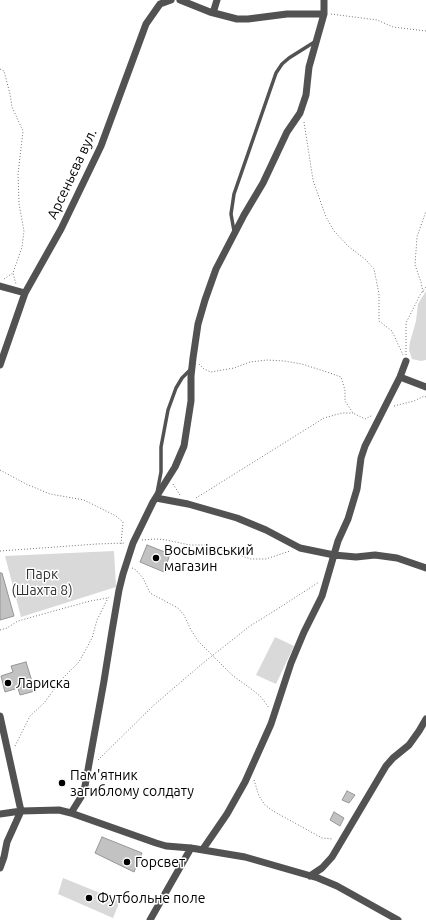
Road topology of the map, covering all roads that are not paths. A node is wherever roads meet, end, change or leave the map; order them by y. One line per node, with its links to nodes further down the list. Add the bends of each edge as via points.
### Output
1 (171, 0): 10 (street, Арсеньєва вул., via 160,4 146,24 101,146 61,229)
2 (180, 0): 5 (street)
3 (217, 0): 5 (street)
4 (324, 0): 6 (street)
5 (213, 13): 6 (street, via 237,19 287,14)
6 (324, 14): 7 (street)
7 (317, 40): 8 (street, via 300,113 287,132 263,183); 8 (lane, via 289,58 276,73 234,194 231,214)
8 (234, 234): 13 (street, via 204,300)
9 (0, 286): 10 (street)
10 (22, 293): 12 (street, Арсеньєва вул.)
11 (406, 361): 14 (street)
12 (0, 365)
13 (192, 369): 16 (street, via 191,401 184,446 175,467); 16 (lane, via 176,388 168,410)
14 (400, 378): 15 (street); 17 (street, via 365,446 350,511)
15 (426, 388)
16 (156, 498): 17 (street, via 237,518 300,548); 24 (street, via 134,542 119,590 89,769 81,797)
17 (334, 555): 18 (street, via 397,558); 27 (street, via 322,596 291,663 274,715 246,782)
18 (426, 568)
19 (0, 716): 23 (street)
20 (426, 719): 21 (street)
21 (419, 731): 22 (street); 31 (street, via 409,745 386,766 327,864)
22 (426, 735)
23 (21, 811): 24 (street, via 59,810); 25 (street); 29 (street)
24 (72, 813): 26 (street, via 166,846)
25 (0, 814)
26 (191, 848): 27 (street); 32 (street)
27 (203, 849): 31 (street, via 245,857)
28 (0, 850): 29 (street)
29 (4, 857): 30 (street)
30 (0, 868)
31 (310, 876): 33 (street, via 337,886)
32 (150, 920)
33 (398, 920)

